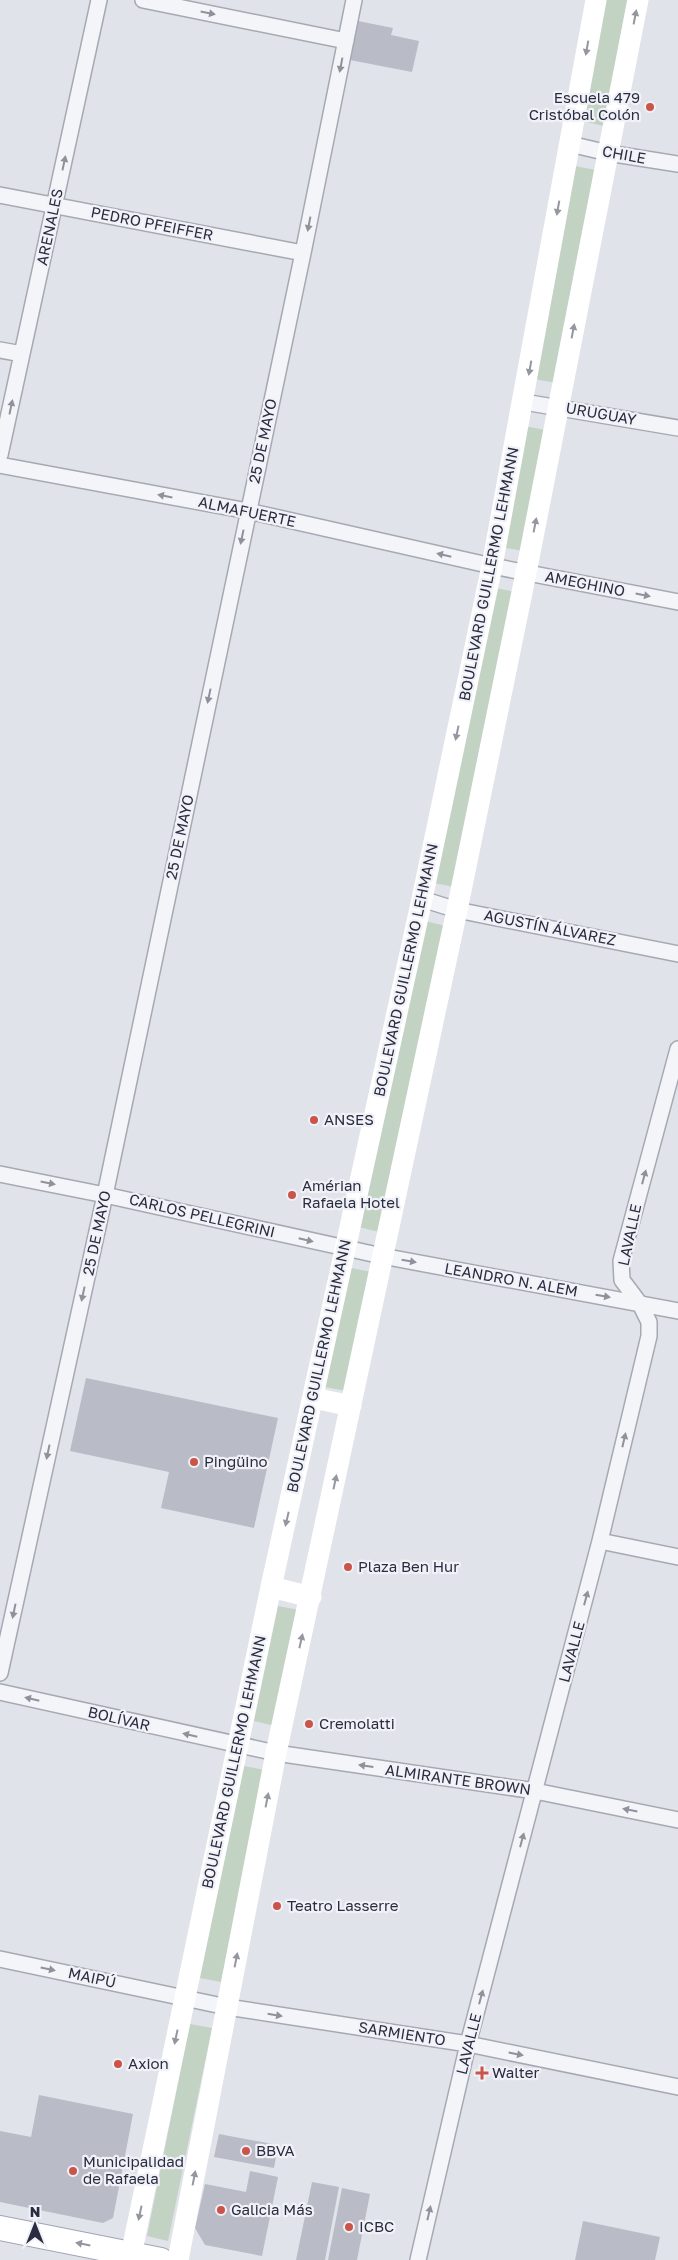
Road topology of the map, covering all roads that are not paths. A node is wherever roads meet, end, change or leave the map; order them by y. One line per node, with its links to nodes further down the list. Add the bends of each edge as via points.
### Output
1 (99, 0): 11 (street, ARENALES, one-way to 1)
2 (144, 0): 6 (street, one-way to 6)
3 (354, 0): 6 (street, 25 DE MAYO)
4 (596, 0): 7 (main road, BOULEVARD GUILLERMO LEHMANN, one-way to 7)
5 (638, 0): 8 (main road, one-way to 5)
6 (346, 41): 12 (street, 25 DE MAYO, one-way to 12)
7 (570, 144): 8 (street, CHILE); 15 (main road, BOULEVARD GUILLERMO LEHMANN, one-way to 15)
8 (608, 153): 9 (street, CHILE); 16 (main road, one-way to 8)
9 (678, 164)
10 (0, 195): 11 (street, PEDRO PFEIFFER)
11 (55, 206): 12 (street, PEDRO PFEIFFER); 14 (street, ARENALES)
12 (303, 253): 20 (street, 25 DE MAYO)
13 (0, 350): 14 (street)
14 (22, 354): 18 (street, ARENALES, one-way to 14)
15 (524, 402): 16 (street, URUGUAY); 21 (main road, BOULEVARD GUILLERMO LEHMANN)
16 (558, 407): 17 (street, URUGUAY); 22 (main road, one-way to 16)
17 (678, 428)
18 (0, 455)
19 (0, 465): 20 (street, ALMAFUERTE, one-way to 19)
20 (248, 511): 21 (street, ALMAFUERTE, one-way to 20); 29 (street, 25 DE MAYO, one-way to 29)
21 (492, 566): 22 (street, AMEGHINO); 24 (main road, BOULEVARD GUILLERMO LEHMANN, one-way to 24)
22 (526, 573): 23 (street, AMEGHINO, one-way to 23); 25 (main road)
23 (678, 602)
24 (422, 899): 25 (street, AGUSTÍN ÁLVAREZ); 30 (main road, BOULEVARD GUILLERMO LEHMANN)
25 (457, 910): 26 (street, AGUSTÍN ÁLVAREZ); 31 (main road)
26 (678, 954)
27 (678, 1049): 32 (street, LAVALLE, one-way to 27, via 622,1280 621,1261)
28 (0, 1174): 29 (street, CARLOS PELLEGRINI, one-way to 29)
29 (105, 1195): 30 (street, CARLOS PELLEGRINI, one-way to 30); 40 (street, 25 DE MAYO, one-way to 40)
30 (344, 1248): 31 (street, LEANDRO N. ALEM); 34 (main road, BOULEVARD GUILLERMO LEHMANN)
31 (382, 1256): 32 (street, LEANDRO N. ALEM, one-way to 32); 35 (main road)
32 (640, 1304): 33 (street, LEANDRO N. ALEM); 36 (street, LAVALLE, one-way to 32, via 649,1336 649,1322)
33 (678, 1311)
34 (314, 1398): 35 (main road); 38 (main road, BOULEVARD GUILLERMO LEHMANN, one-way to 38)
35 (351, 1406): 39 (main road, one-way to 35)
36 (600, 1541): 37 (street); 44 (street, LAVALLE, one-way to 36)
37 (678, 1557)
38 (271, 1587): 39 (main road); 42 (main road, BOULEVARD GUILLERMO LEHMANN)
39 (311, 1597): 43 (main road, one-way to 39)
40 (0, 1673)
41 (0, 1692): 42 (street, BOLÍVAR, one-way to 41)
42 (238, 1746): 43 (street, ALMIRANTE BROWN); 47 (main road, BOULEVARD GUILLERMO LEHMANN)
43 (276, 1753): 44 (street, ALMIRANTE BROWN, one-way to 43); 48 (main road, one-way to 43)
44 (535, 1791): 45 (street, ALMIRANTE BROWN, one-way to 44); 49 (street, LAVALLE, one-way to 44)
45 (678, 1820)
46 (0, 1959): 47 (street, MAIPÚ, one-way to 47)
47 (185, 1998): 48 (street, SARMIENTO); 52 (main road, BOULEVARD GUILLERMO LEHMANN, one-way to 52)
48 (227, 2007): 49 (street, SARMIENTO, one-way to 49); 54 (main road, one-way to 48)
49 (468, 2044): 50 (street, SARMIENTO, one-way to 50); 55 (street, LAVALLE, one-way to 49)
50 (678, 2087)
51 (0, 2228): 52 (main road, one-way to 51)
52 (130, 2257): 53 (main road)
53 (161, 2260)
54 (178, 2260)
55 (418, 2260)

